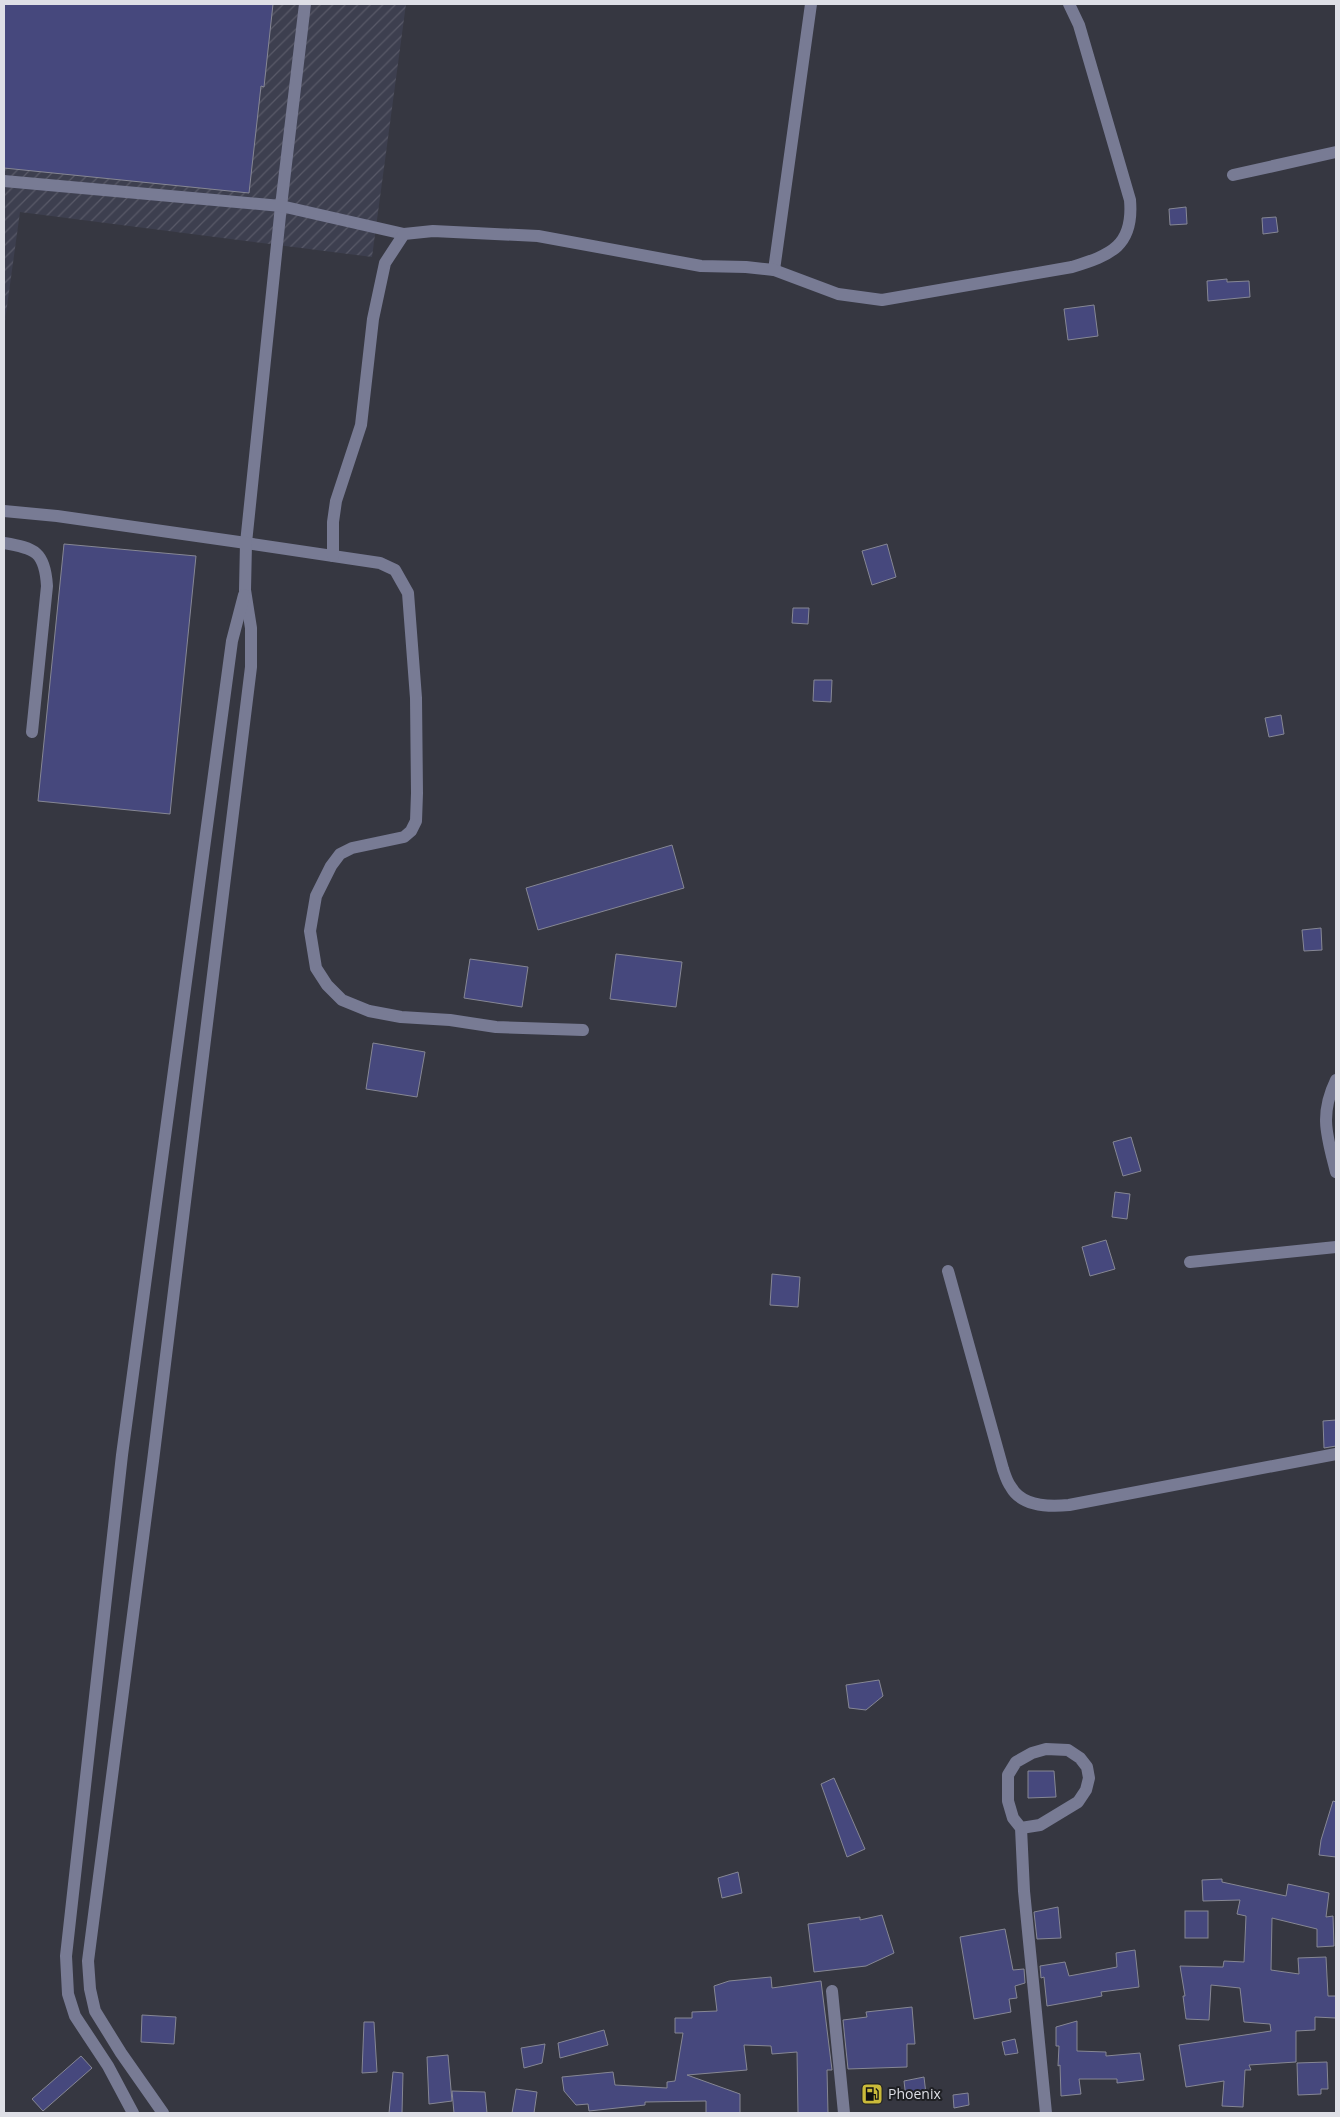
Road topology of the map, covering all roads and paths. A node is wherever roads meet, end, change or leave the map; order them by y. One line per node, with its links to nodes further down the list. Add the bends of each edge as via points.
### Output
1 (305, 4): 7 (street)
2 (811, 4): 9 (street)
3 (1068, 4): 9 (street, via 1078,25 1130,200 1132,218 1127,235 1117,246 1102,258 1072,267 882,300 838,294)
4 (1336, 152): 5 (street)
5 (1233, 175)
6 (4, 181): 7 (street)
7 (280, 206): 8 (street); 12 (street)
8 (404, 234): 9 (street, via 433,231 538,236 702,266); 13 (street, via 384,263 373,319 361,425 332,522)
9 (774, 270)
10 (4, 511): 12 (street)
11 (4, 543): 15 (street, via 30,548 40,557 46,570)
12 (246, 543): 13 (street); 14 (street)
13 (333, 556): 16 (street, via 380,563 395,570 408,593 415,689 416,821 404,837 352,848 340,854 331,866 316,896 310,931 316,968 342,1000 369,1011 496,1027)
14 (245, 590): 26 (street, via 232,641 122,1455 66,1956 68,1994 75,2016 108,2066); 27 (street, via 251,628 251,667 88,1961 95,2011)
15 (32, 732)
16 (584, 1030)
17 (1336, 1080): 18 (street, via 1327,1102 1325,1118)
18 (1333, 1143): 19 (street)
19 (1336, 1172)
20 (1336, 1246): 21 (street)
21 (1190, 1262)
22 (948, 1271): 23 (street, via 1003,1469 1011,1489 1022,1498 1036,1504 1069,1505)
23 (1336, 1454)
24 (1020, 1828): 24 (street, via 1040,1825 1078,1802 1089,1778 1087,1767 1080,1758 1068,1750 1046,1750 1016,1762 1008,1775 1008,1801); 29 (street)
25 (832, 1991): 28 (street)
26 (133, 2113)
27 (163, 2113)
28 (844, 2113)
29 (1046, 2113)

